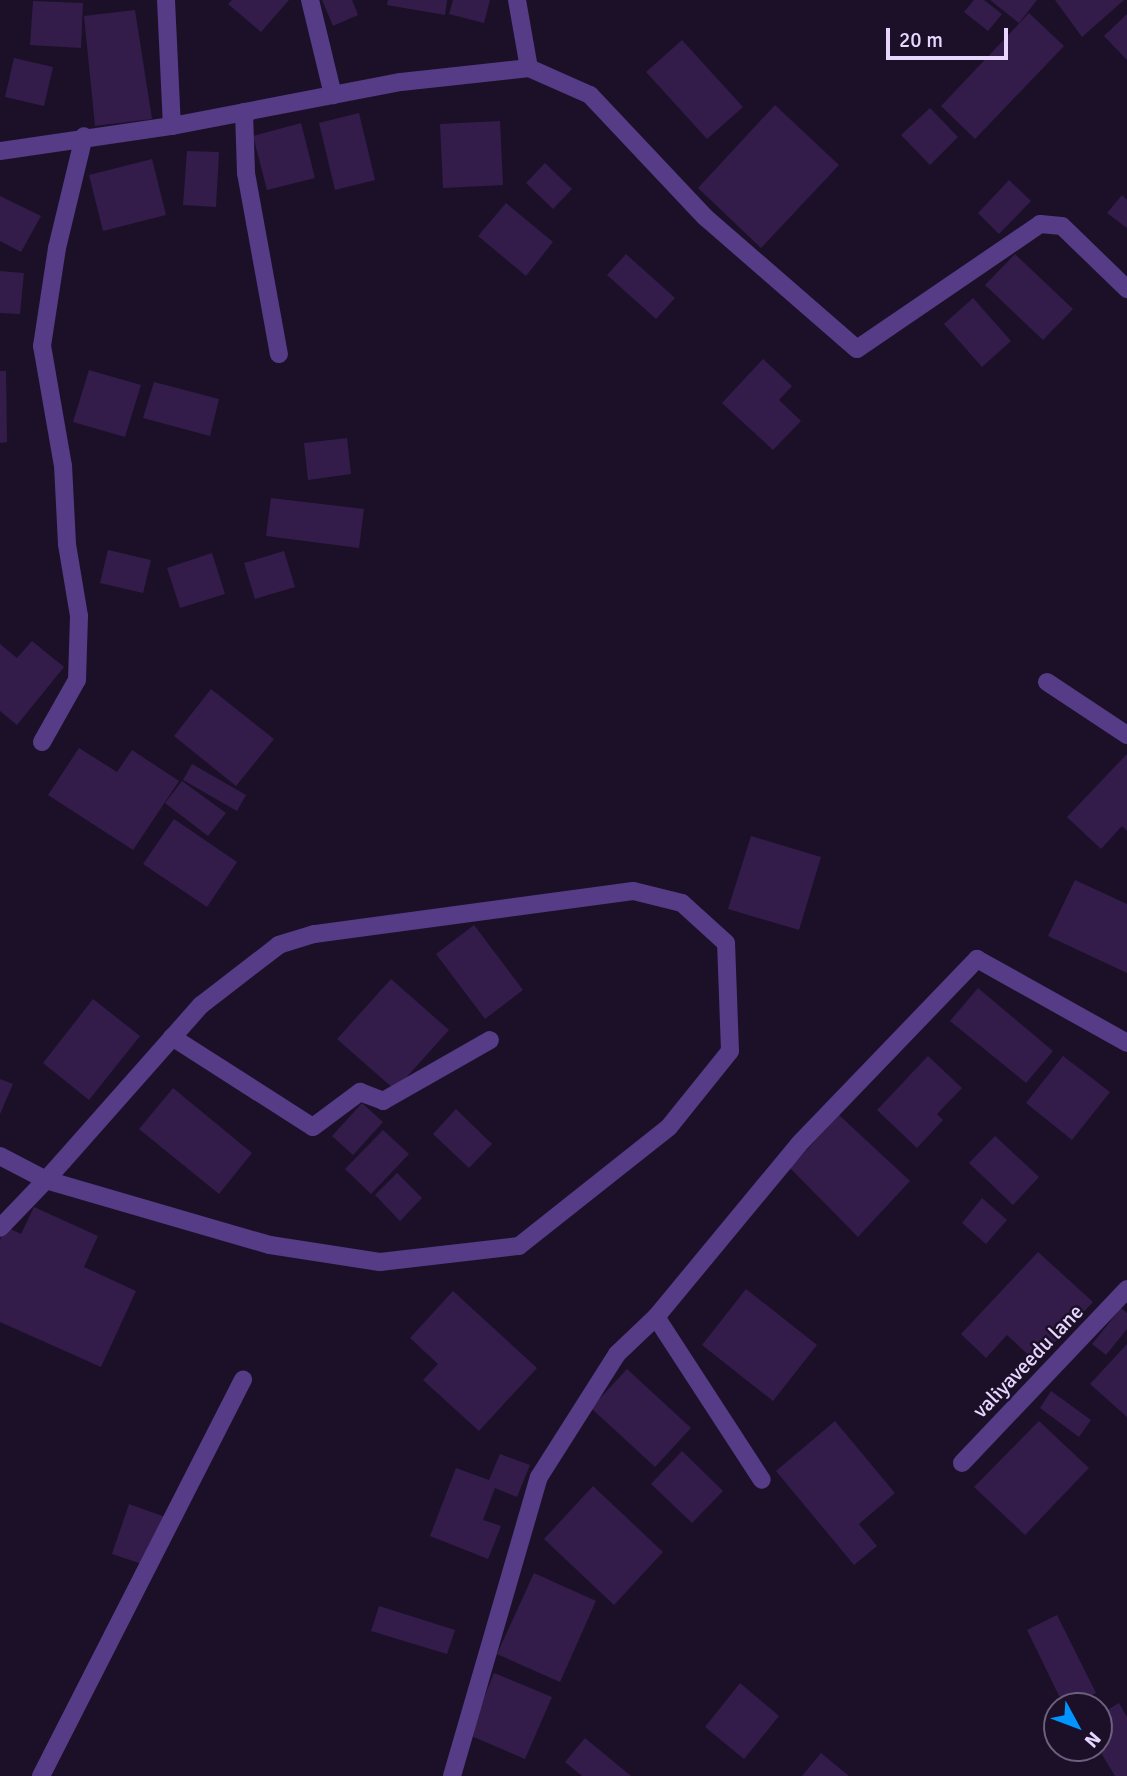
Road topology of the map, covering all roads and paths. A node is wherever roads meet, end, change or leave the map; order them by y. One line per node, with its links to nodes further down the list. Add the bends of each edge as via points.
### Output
1 (166, 0): 7 (street)
2 (310, 0): 5 (street)
3 (517, 0): 4 (street)
4 (529, 68): 5 (street); 10 (street, via 590,94 705,217 857,349 1040,223 1062,226)
5 (333, 95): 6 (street)
6 (244, 112): 7 (street); 11 (street, via 246,173)
7 (172, 126): 8 (street)
8 (84, 135): 9 (street); 14 (street, via 42,345 63,466 66,544 79,616 77,680)
9 (0, 150)
10 (1127, 289)
11 (279, 354)
12 (1047, 682): 13 (street)
13 (1127, 735)
14 (42, 742)
15 (173, 1037): 16 (street, via 313,1127 360,1092 383,1101); 19 (street); 19 (street, via 243,967 279,945 314,934 633,891 682,903 726,943 730,1051 670,1127 519,1246 380,1262 270,1245)
16 (490, 1040)
17 (1127, 1044): 22 (street, via 977,959 799,1144)
18 (0, 1156): 19 (street)
19 (46, 1180): 20 (street)
20 (0, 1228)
21 (1127, 1289): 24 (street, valiyaveedu lane)
22 (656, 1317): 25 (street); 27 (street, via 617,1354 539,1477)
23 (243, 1379): 26 (street)
24 (962, 1463)
25 (762, 1480)
26 (41, 1776)
27 (452, 1776)

